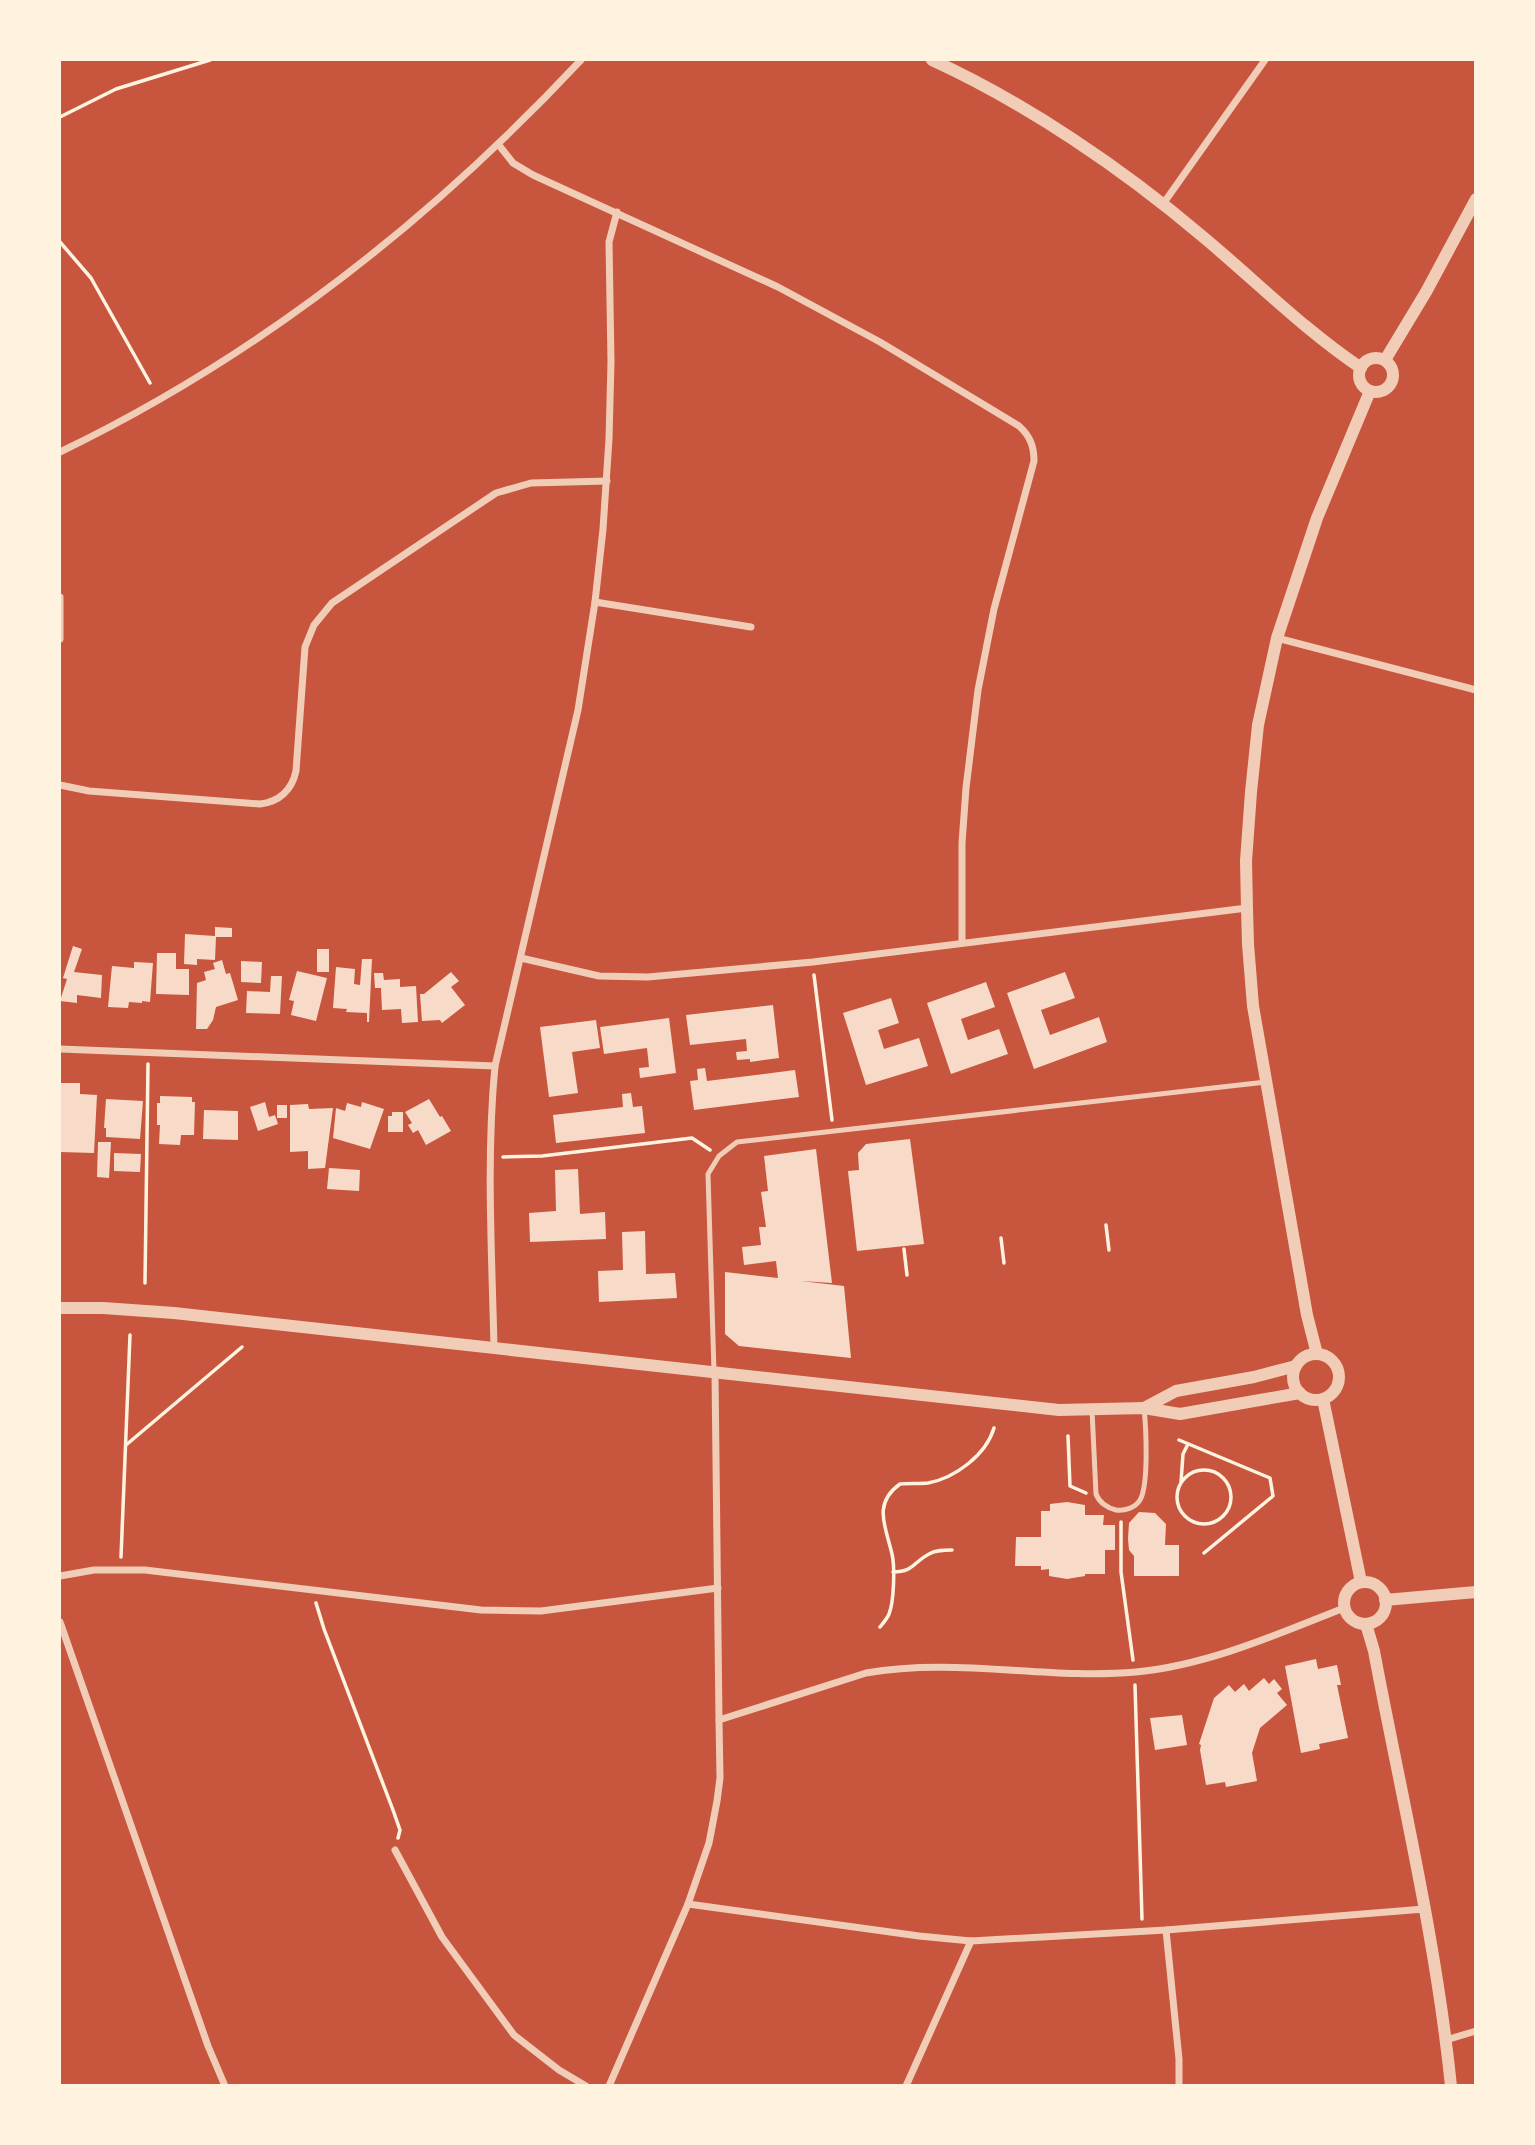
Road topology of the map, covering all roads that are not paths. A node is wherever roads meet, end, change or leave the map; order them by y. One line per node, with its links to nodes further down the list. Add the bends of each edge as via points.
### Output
1 (581, 60): 4 (street)
2 (932, 60): 6 (street, via 1065,135)
3 (1265, 60): 6 (street)
4 (498, 144): 7 (street, via 513,163 533,175); 11 (street, via 421,214 296,311 166,396)
5 (1475, 199): 8 (street)
6 (1163, 204): 9 (street, via 1327,345)
7 (617, 212): 12 (street, via 609,242); 21 (street, via 790,293 880,342 1018,426 1030,438 1034,461 994,609 975,711 962,843)
8 (1385, 360): 9 (street, via 1370,359); 10 (street, via 1392,368 1390,385 1379,392)
9 (1361, 368): 10 (street, via 1360,380)
10 (1370, 391): 16 (street, via 1317,518)
11 (60, 452)
12 (607, 481): 14 (street); 19 (street, via 531,483 505,489 332,603 314,625 305,647 296,771 291,786 279,797 260,804)
13 (60, 597): 17 (street)
14 (596, 602): 15 (street); 22 (street, via 578,710)
15 (751, 627)
16 (1278, 638): 18 (street); 20 (street, via 1258,725)
17 (60, 639)
18 (1475, 690)
19 (60, 786)
20 (1247, 908): 21 (street); 25 (street, via 1253,1006)
21 (962, 942): 22 (street, via 648,977 599,976)
22 (521, 958): 24 (street)
23 (60, 1049): 24 (street)
24 (495, 1066): 27 (street, via 490,1157)
25 (1266, 1082): 28 (street); 30 (lane, via 737,1142 708,1174)
26 (60, 1308): 27 (street, via 174,1313)
27 (494, 1348): 30 (street)
28 (1317, 1354): 29 (street, via 1304,1357); 32 (street, via 1334,1362 1339,1374 1334,1392)
29 (1296, 1366): 31 (street, via 1293,1380); 33 (street, via 1176,1391)
30 (715, 1373): 34 (street); 37 (street)
31 (1300, 1393): 32 (street); 33 (street, via 1180,1414)
32 (1323, 1399): 36 (street)
33 (1144, 1408): 34 (street); 34 (lane, via 1141,1499 1121,1510 1106,1506 1096,1493)
34 (1092, 1410)
35 (60, 1576): 37 (street, via 94,1570 145,1570 505,1612)
36 (1361, 1582): 39 (street, via 1379,1588); 40 (street, via 1347,1592)
37 (718, 1588): 43 (street)
38 (1475, 1592): 39 (street)
39 (1385, 1600): 42 (street, via 1381,1616)
40 (1344, 1608): 42 (street, via 1352,1620); 43 (street, via 1242,1646 1158,1669 1090,1674 965,1667 892,1669 866,1673)
41 (60, 1622): 51 (street)
42 (1366, 1624): 46 (street)
43 (719, 1720): 45 (street, via 717,1801 709,1843)
44 (395, 1850): 52 (street, via 442,1937 514,2035)
45 (688, 1904): 48 (street); 53 (street)
46 (1424, 1909): 47 (street); 50 (street)
47 (1166, 1930): 48 (street); 55 (street)
48 (971, 1941): 54 (street)
49 (1475, 2031): 50 (street)
50 (1446, 2040): 56 (street)
51 (225, 2085)
52 (586, 2085)
53 (609, 2085)
54 (906, 2085)
55 (1179, 2085)
56 (1451, 2085)

